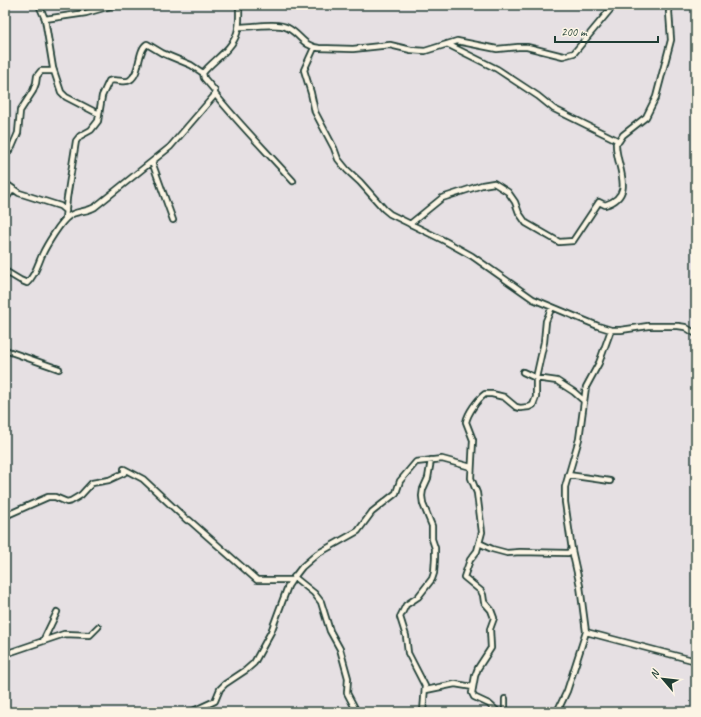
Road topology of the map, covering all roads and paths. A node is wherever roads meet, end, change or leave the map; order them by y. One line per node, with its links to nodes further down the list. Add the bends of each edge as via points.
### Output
1 (39, 5): 6 (street)
2 (114, 5): 6 (street, via 86,13)
3 (239, 5): 7 (street)
4 (614, 5): 8 (street, via 574,53 569,55 522,47 496,49 456,41)
5 (670, 5): 14 (street, via 668,12 671,40 656,97 646,117)
6 (45, 19): 10 (street)
7 (239, 27): 9 (street, via 284,26); 11 (street, via 231,45)
8 (447, 44): 9 (street, via 425,51 390,45 338,50); 14 (street, via 497,70 554,109)
9 (314, 48): 24 (street, via 306,63 305,72 315,112 338,159 384,209)
10 (54, 71): 13 (street, via 63,95); 15 (street, via 41,71 37,76 35,86 20,111 18,133)
11 (203, 73): 12 (street); 13 (street, via 145,44 132,78 126,82 114,79 108,83 102,96)
12 (216, 94): 16 (street, via 173,144); 17 (street, via 232,116)
13 (99, 114): 21 (street, via 98,121 91,130 76,141)
14 (619, 140): 24 (street, via 616,147 623,174 621,195 614,202 605,205 599,202 573,241 559,242 526,223 508,192 494,183 442,198)
15 (5, 155)
16 (152, 162): 22 (street, via 95,207 72,214); 23 (street)
17 (293, 181)
18 (5, 183): 19 (street)
19 (13, 189): 20 (street); 21 (street, via 60,206)
20 (5, 200)
21 (66, 211): 22 (street)
22 (65, 219): 25 (street, via 46,247 27,283)
23 (173, 220)
24 (410, 224): 26 (street, via 472,256 533,299)
25 (5, 271)
26 (552, 308): 27 (street); 32 (street, via 546,322)
27 (611, 330): 28 (street, via 678,326); 33 (street, via 599,363 586,387)
28 (696, 334)
29 (5, 350): 30 (street)
30 (59, 369)
31 (523, 372): 32 (street)
32 (536, 378): 33 (street, via 557,381); 35 (street, via 536,397 533,405 529,407 516,407 504,397 492,394 485,394 479,401 466,422 472,440)
33 (583, 400): 36 (street, via 578,439)
34 (431, 460): 35 (street, via 448,460); 41 (street, via 416,462 400,482 396,493 372,512 358,531 318,554); 49 (street, via 422,496 432,526 435,548 434,573 418,597 406,605 400,617 408,653)
35 (471, 467): 39 (street, via 482,532)
36 (568, 476): 37 (street); 40 (street, via 565,502)
37 (610, 481)
38 (5, 516): 41 (street, via 48,497 71,501 92,483 109,480 124,473 124,469 143,479 257,580)
39 (479, 543): 40 (street, via 507,553 568,553); 48 (street, via 464,577 481,591 484,602 494,618 490,629 491,648 478,668)
40 (572, 550): 44 (street)
41 (293, 579): 51 (street, via 271,632 254,662 225,684 215,701); 52 (street, via 314,593 321,602 330,631 340,649 348,678 347,693)
42 (57, 612): 45 (street)
43 (98, 626): 45 (street, via 90,635 64,634)
44 (586, 632): 47 (street); 56 (street, via 567,691)
45 (43, 641): 46 (street)
46 (5, 653)
47 (696, 661)
48 (473, 687): 49 (street, via 455,684); 54 (street, via 474,697 489,704)
49 (426, 690): 53 (street)
50 (506, 699): 55 (street)
51 (191, 712)
52 (357, 712)
53 (423, 712)
54 (498, 712)
55 (505, 712)
56 (557, 712)

